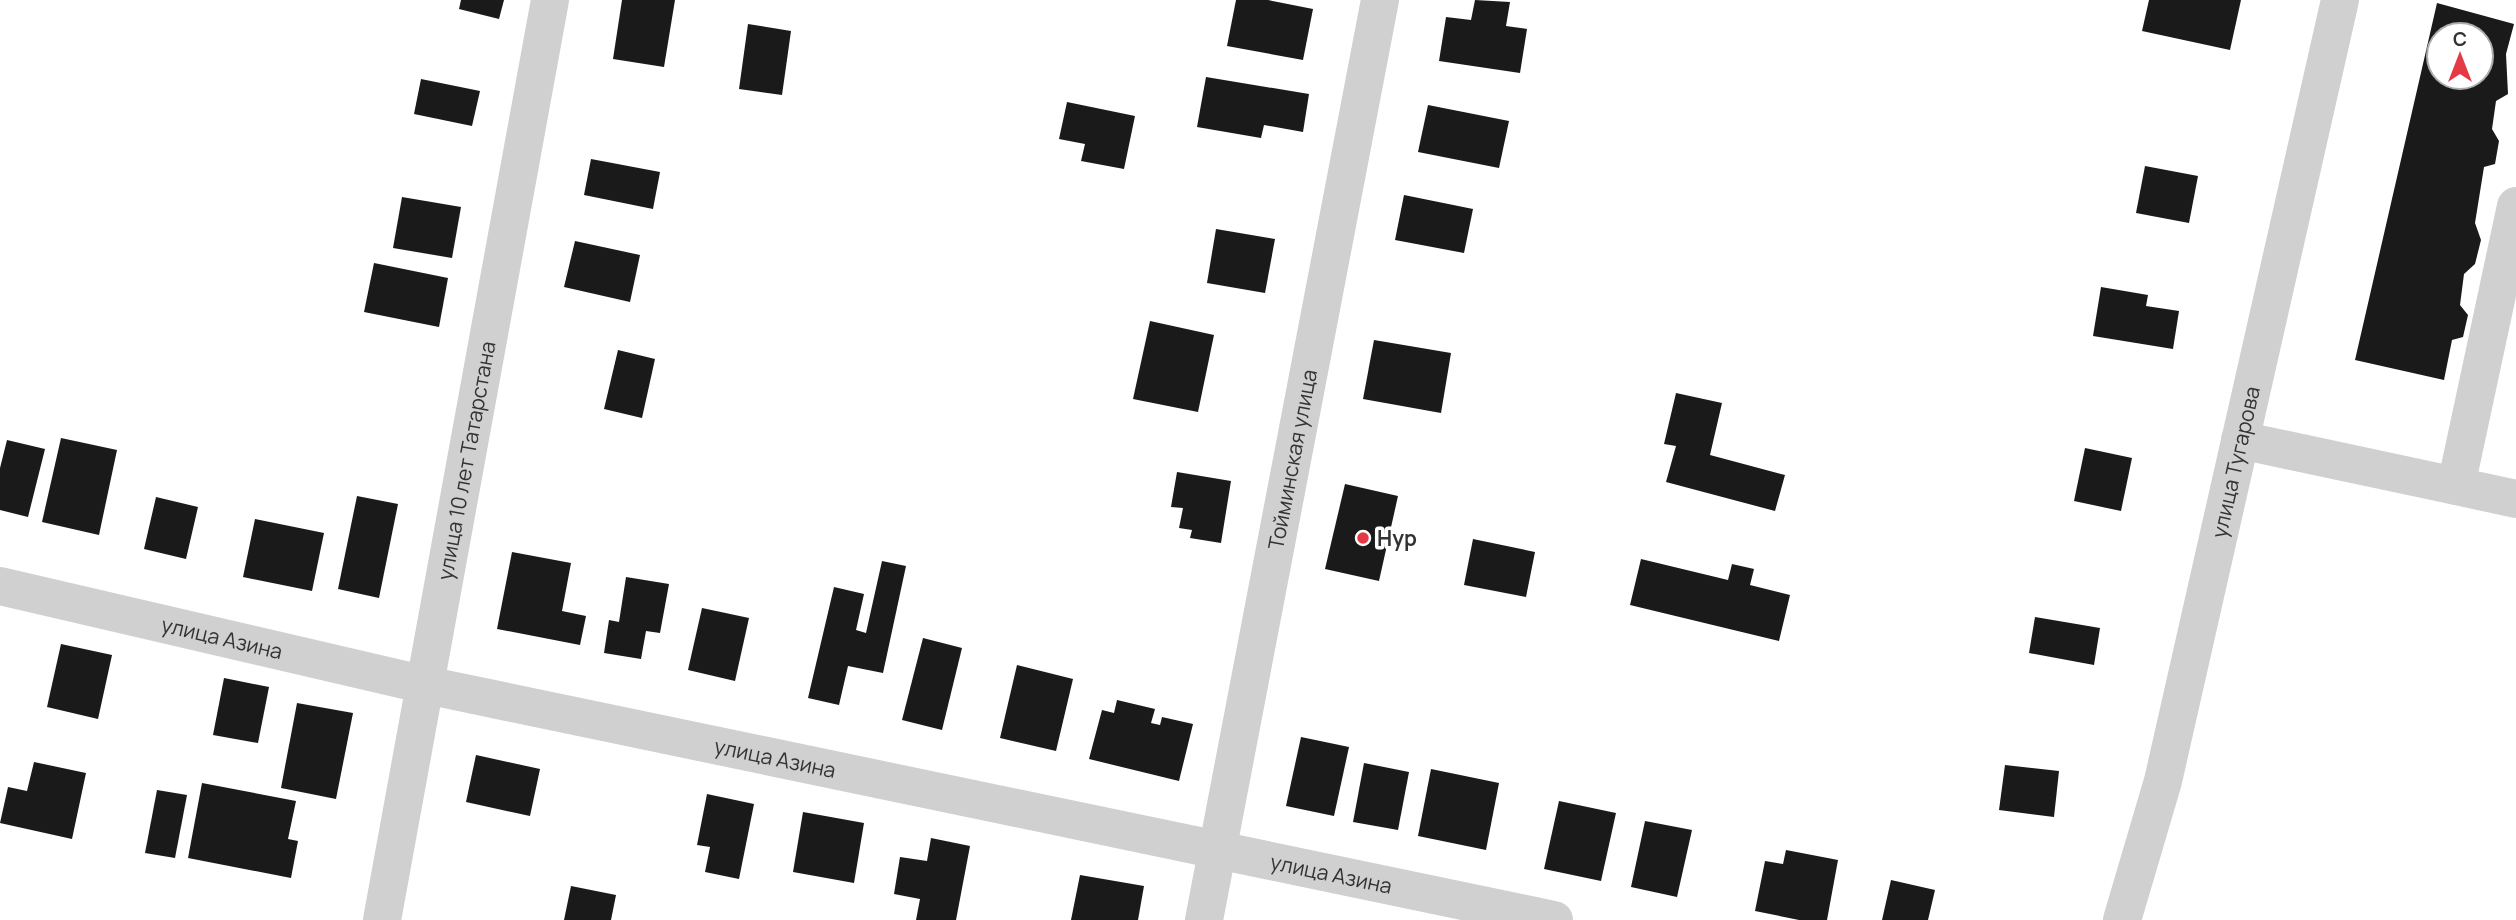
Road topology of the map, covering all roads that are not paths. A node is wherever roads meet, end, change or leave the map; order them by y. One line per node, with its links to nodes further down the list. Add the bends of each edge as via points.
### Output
1 (550, 0): 9 (street, улица 10 лет Татарстана)
2 (1381, 0): 10 (street, Тойминская улица)
3 (2340, 0): 5 (street, улица Тугарова)
4 (2516, 206): 6 (street)
5 (2240, 440): 6 (street); 14 (street, улица Тугарова, via 2163,781)
6 (2456, 486): 7 (street)
7 (2516, 499)
8 (0, 586): 9 (street, улица Азина)
9 (426, 685): 10 (street, улица Азина); 11 (street, улица 10 лет Татарстана)
10 (1218, 849): 12 (street, Тойминская улица); 13 (street, улица Азина)
11 (382, 920)
12 (1204, 920)
13 (1553, 920)
14 (2122, 920)

